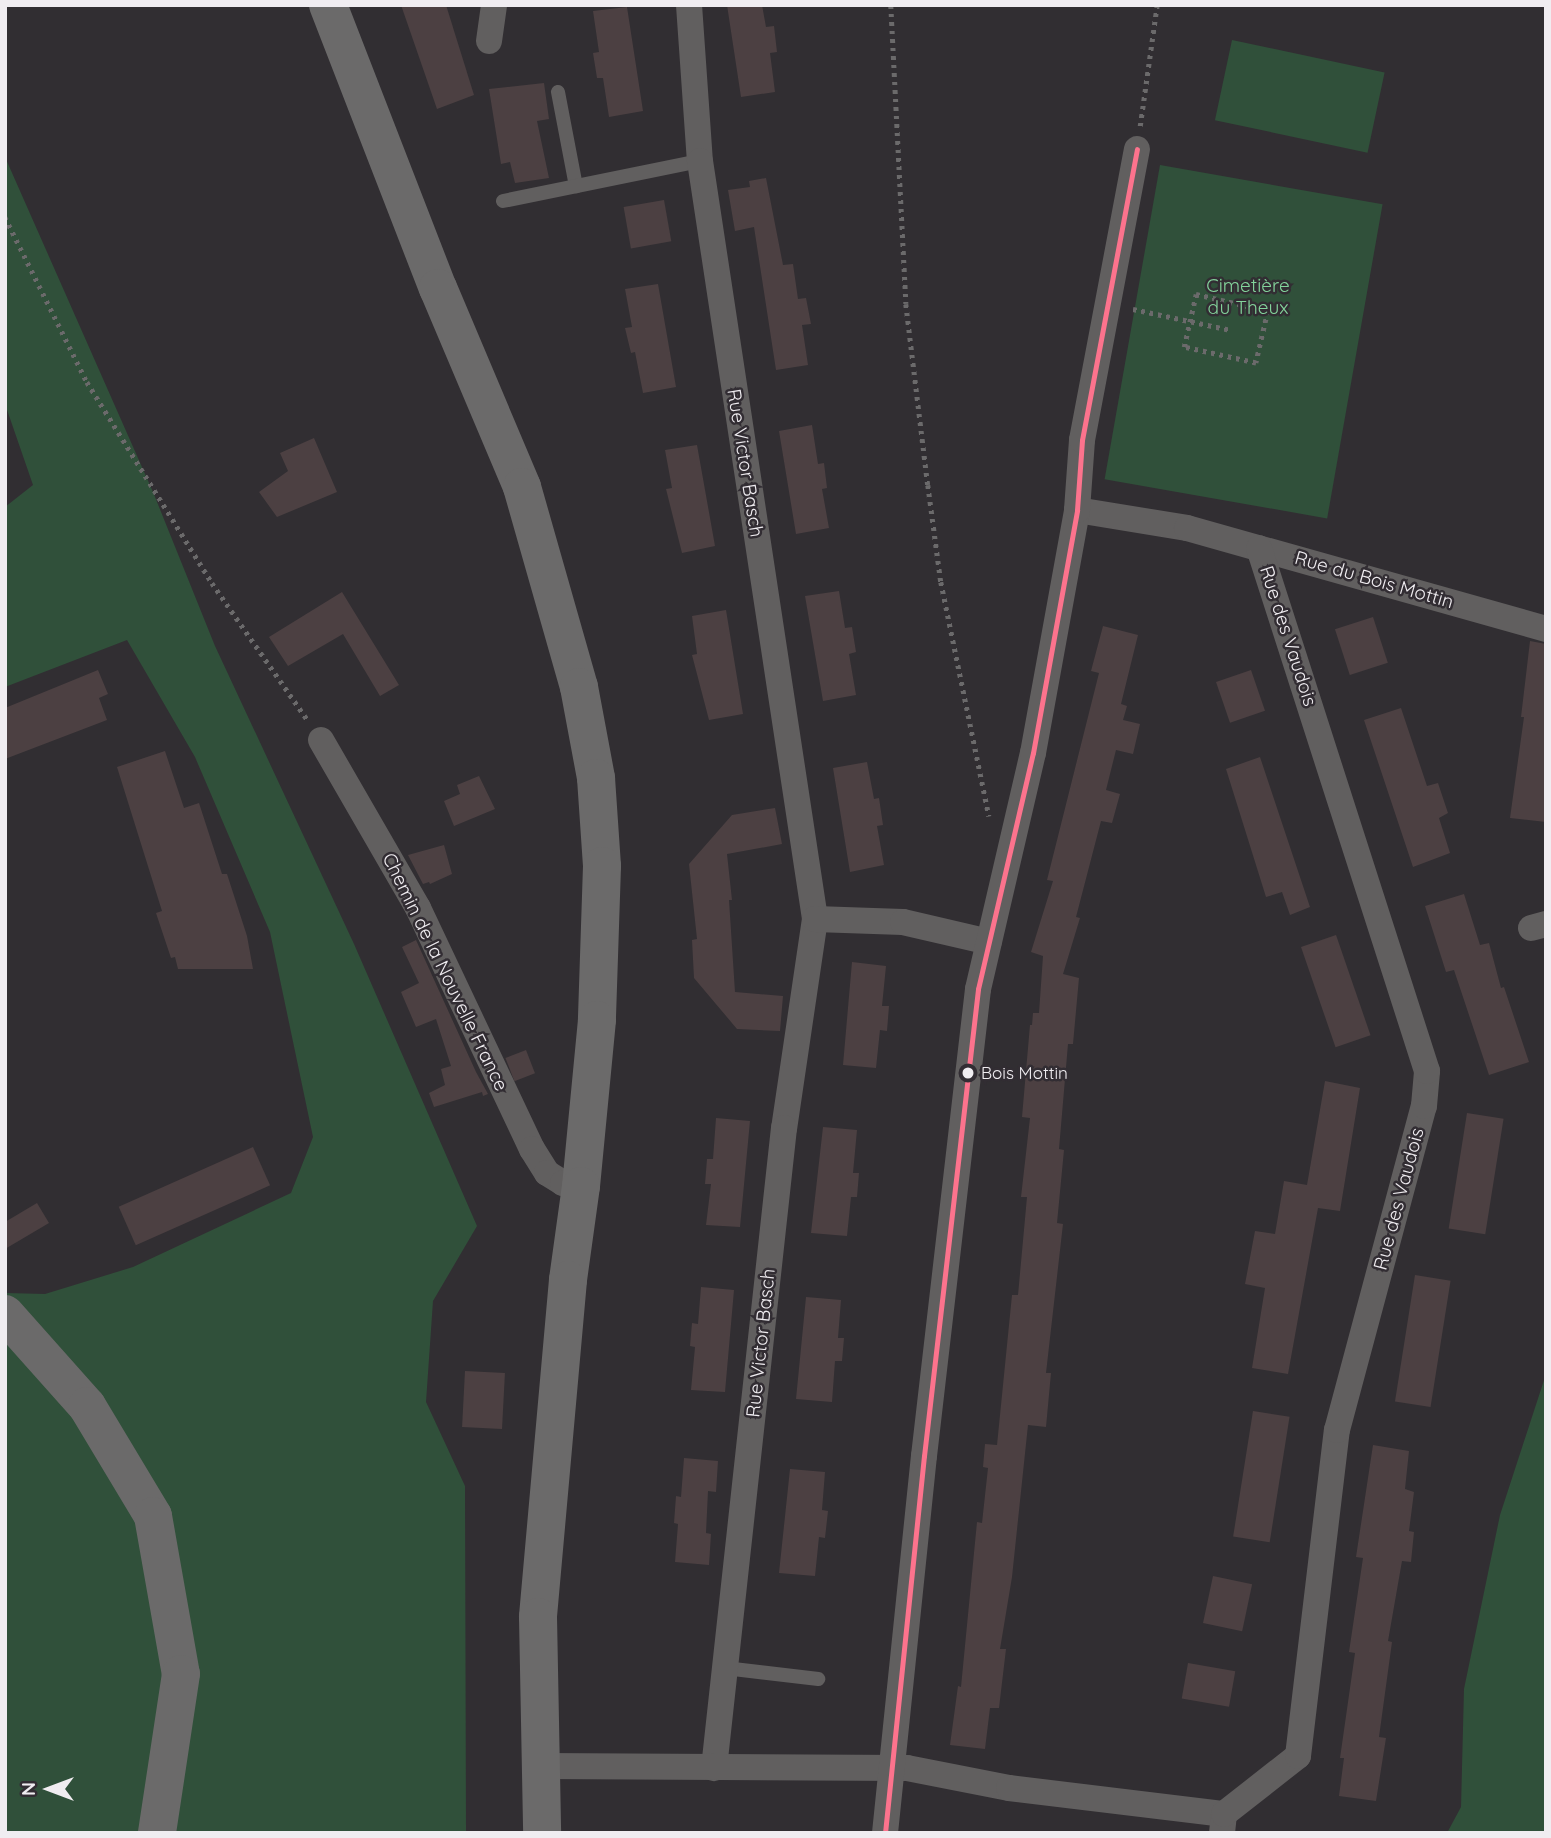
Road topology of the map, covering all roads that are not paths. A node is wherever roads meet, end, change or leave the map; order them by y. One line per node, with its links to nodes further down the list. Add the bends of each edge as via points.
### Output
1 (328, 5): 16 (main road, via 438,288 522,486 579,687 596,778 602,866 597,1020)
2 (494, 5): 4 (street)
3 (689, 5): 7 (street, Rue Victor Basch)
4 (489, 41)
5 (558, 92): 8 (lane)
6 (1137, 149): 10 (street, via 1083,440)
7 (700, 162): 8 (lane); 14 (street, Rue Victor Basch)
8 (576, 186): 9 (lane)
9 (503, 201)
10 (1077, 510): 11 (street, Rue du Bois Mottin, via 1187,528); 15 (street, via 1033,753)
11 (1259, 548): 12 (street, Rue du Bois Mottin); 23 (street, Rue des Vaudois, via 1427,1071 1424,1106 1337,1430 1297,1756)
12 (1546, 629)
13 (321, 740): 16 (street, Chemin de la Nouvelle France, via 418,908 532,1149 547,1173 563,1183)
14 (815, 919): 15 (street, via 903,922); 18 (street, Rue Victor Basch, via 785,1128)
15 (989, 942): 22 (street, via 978,989)
16 (581, 1186): 20 (main road, via 568,1280 538,1617)
17 (5, 1314): 24 (main road, via 86,1406 153,1516 181,1674)
18 (725, 1668): 19 (lane); 21 (street, Rue Victor Basch)
19 (818, 1679)
20 (541, 1766): 21 (street); 25 (main road)
21 (714, 1768): 22 (street)
22 (893, 1770): 23 (street, via 907,1768); 26 (street)
23 (1223, 1824)
24 (157, 1833)
25 (542, 1833)
26 (886, 1833)

